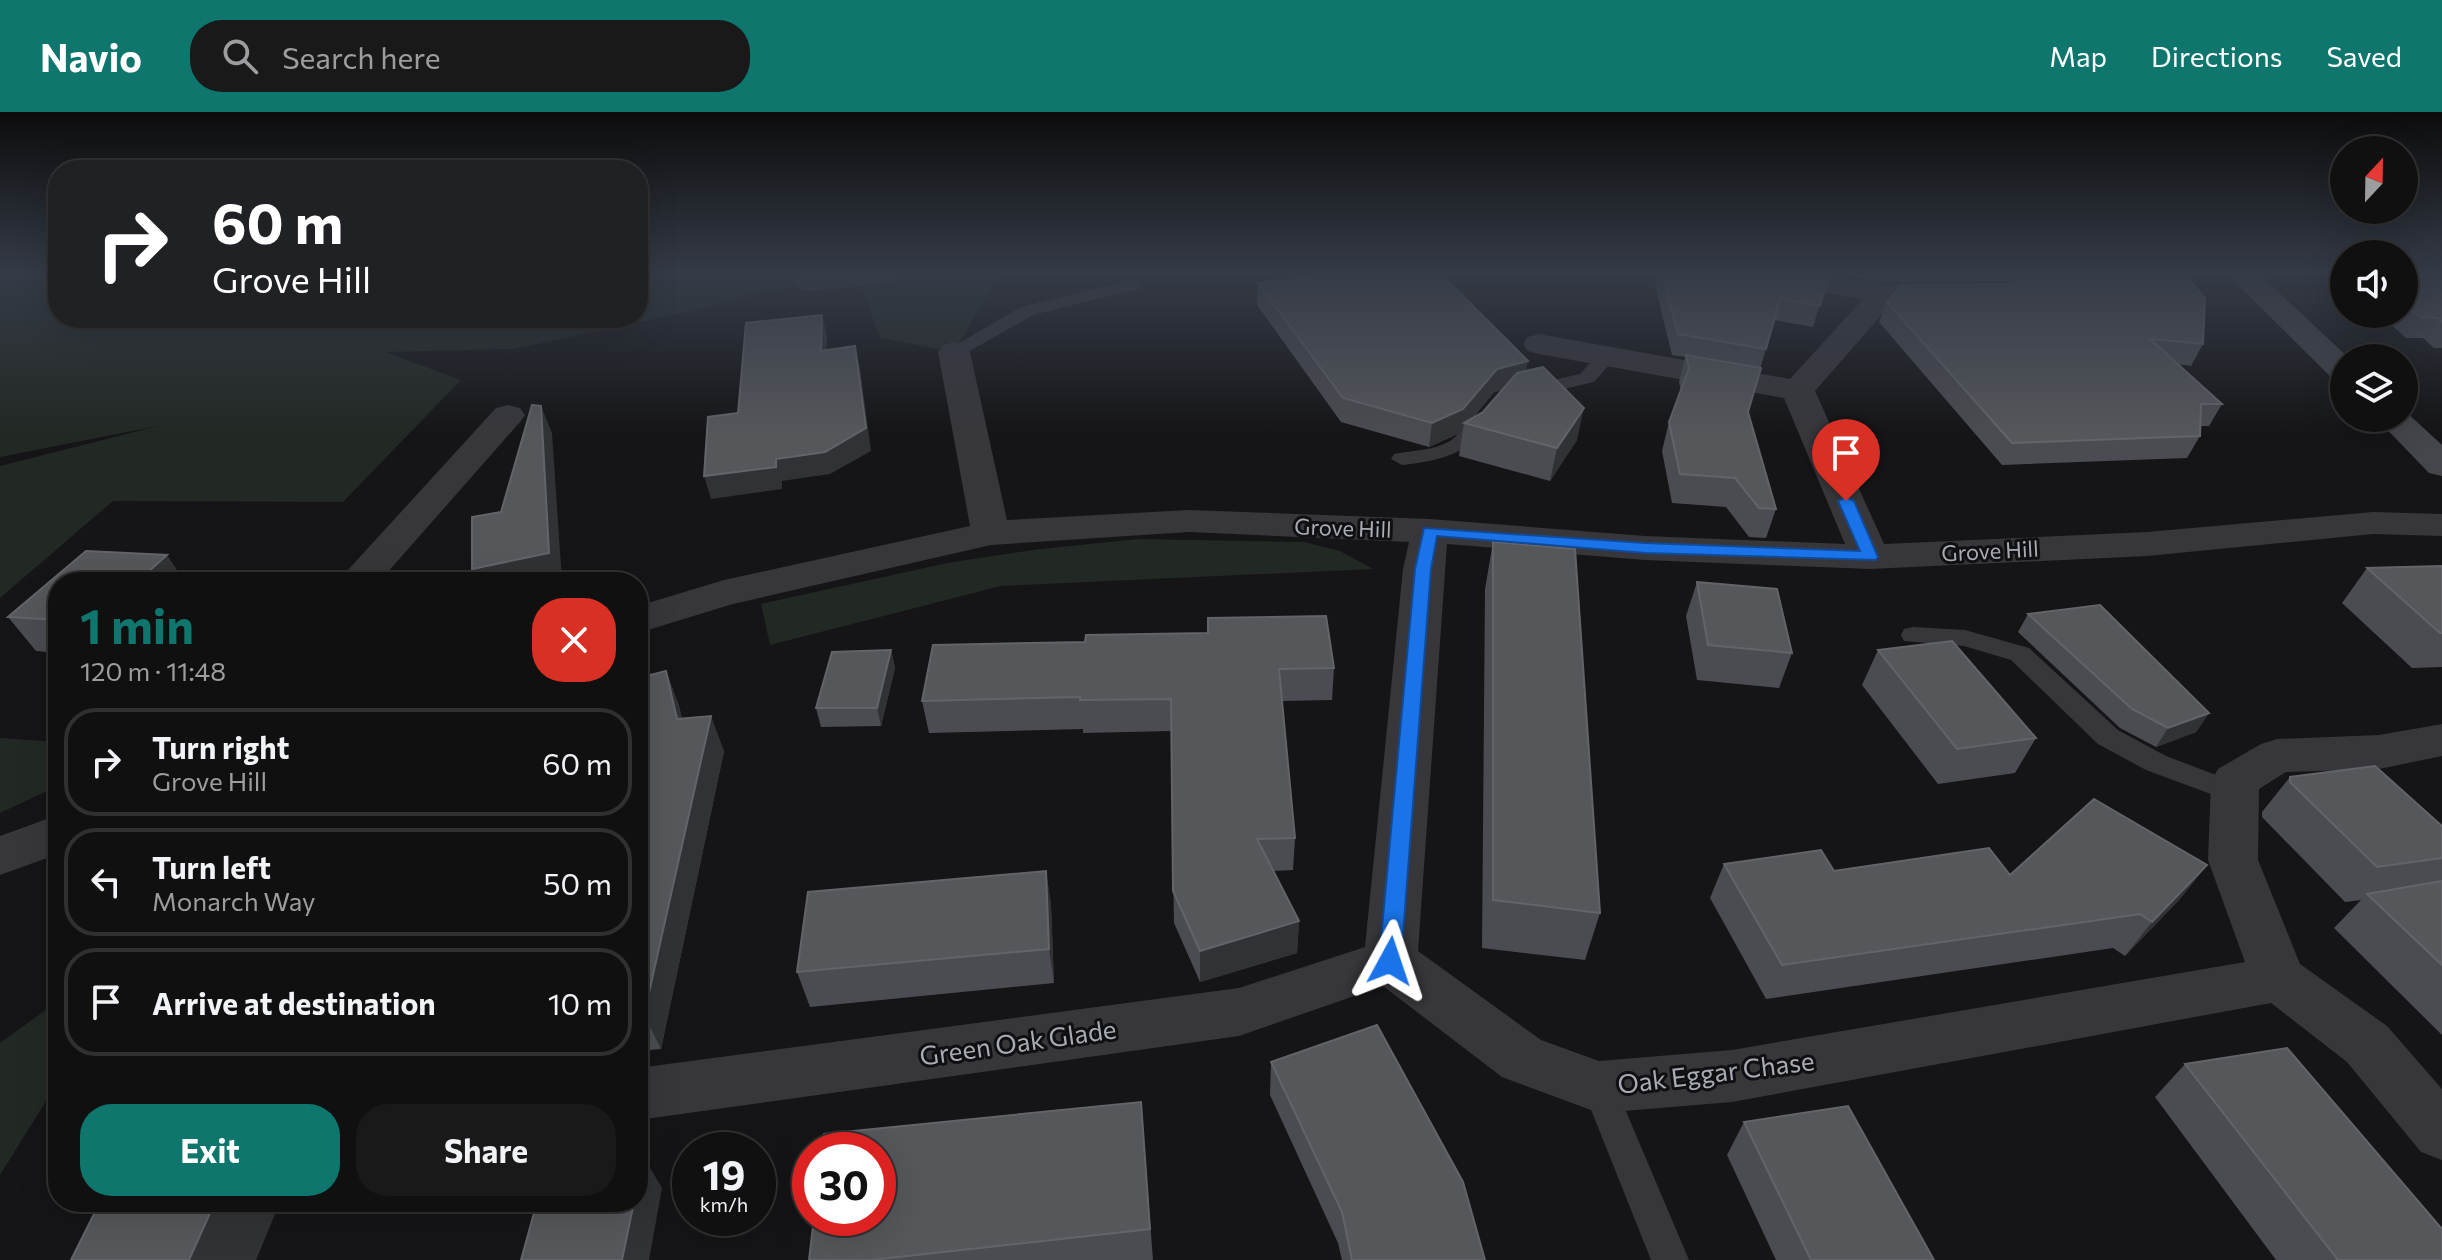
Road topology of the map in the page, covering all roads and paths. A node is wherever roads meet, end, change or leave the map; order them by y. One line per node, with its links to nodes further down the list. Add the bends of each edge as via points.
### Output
1 (997, 328): 5 (lane)
2 (1854, 328): 8 (street)
3 (2298, 328): 7 (street)
4 (1539, 344): 6 (street)
5 (954, 352): 15 (street)
6 (1607, 356): 8 (street); 11 (lane, via 1587,378 1499,403 1469,439 1440,455)
7 (2330, 358)
8 (1798, 390): 16 (street)
9 (508, 415): 17 (street)
10 (2408, 432): 12 (street)
11 (1402, 459)
12 (2442, 465)
13 (2442, 525): 16 (street, Grove Hill, via 2373,523 2147,544)
14 (1430, 531): 15 (street, Grove Hill, via 1189,521); 16 (street, Grove Hill, via 1645,548); 24 (street)
15 (991, 533): 18 (street, Grove Hill, via 724,593)
16 (1870, 557)
17 (366, 572)
18 (648, 617)
19 (1913, 635): 21 (lane, via 1965,638 2020,654 2108,737 2156,763)
20 (2442, 740): 21 (street, via 2379,752 2277,756 2235,781)
21 (2235, 793): 25 (street, via 2233,860)
22 (48, 838): 23 (street)
23 (0, 856)
24 (1390, 961): 26 (street, Oak Eggar Chase, via 1522,1059); 27 (street, Green Oak Glade, via 1239,1012)
25 (2279, 979): 26 (street, Oak Eggar Chase, via 1732,1076); 28 (street, via 2367,1044)
26 (1599, 1087): 29 (lane)
27 (648, 1093)
28 (2442, 1132)
29 (1670, 1260)

